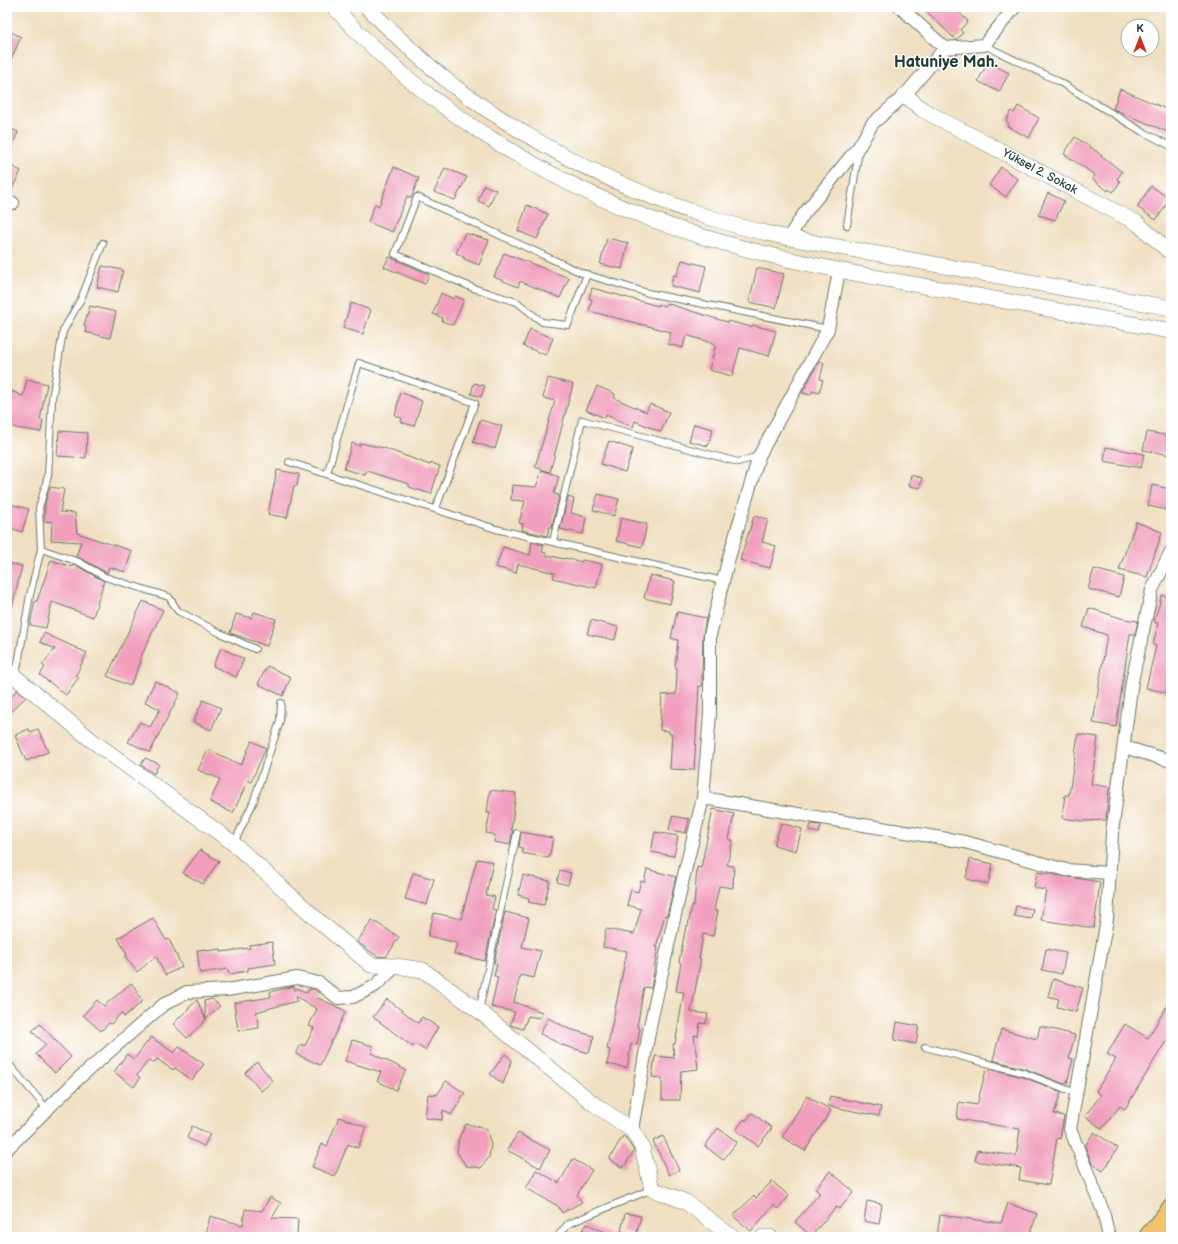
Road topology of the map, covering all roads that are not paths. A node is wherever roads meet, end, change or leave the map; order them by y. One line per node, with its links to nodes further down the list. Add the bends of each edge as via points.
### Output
1 (334, 7): 14 (street, via 387,61 447,108 537,166 600,197 695,234 744,249)
2 (367, 7): 11 (street, via 403,43 454,86 544,145 651,196 705,216)
3 (900, 7): 6 (street)
4 (1015, 7): 5 (street)
5 (984, 45): 6 (street); 9 (lane, via 1058,81)
6 (945, 48): 7 (street)
7 (905, 95): 8 (street, via 872,124); 13 (street, Yüksel 2. Sokak, via 923,110 1137,223)
8 (860, 145): 10 (lane); 11 (street, via 803,215)
9 (1171, 146)
10 (846, 225)
11 (789, 237): 16 (street)
12 (104, 243): 24 (lane, via 81,299 63,331 52,399 48,476 39,508)
13 (1171, 252)
14 (839, 271): 17 (street); 18 (street)
15 (587, 274): 15 (lane, via 417,197 394,254 473,288 517,302 542,322 568,325); 17 (lane, via 648,293)
16 (1171, 308)
17 (828, 329): 19 (street)
18 (1171, 331)
19 (759, 456): 23 (lane, via 738,462 582,420); 26 (street)
20 (289, 462): 21 (lane)
21 (327, 474): 22 (lane); 22 (lane, via 359,363 475,403)
22 (436, 508): 23 (lane, via 496,529)
23 (553, 541): 26 (lane)
24 (41, 549): 27 (lane, via 79,562 105,577 169,597 178,611); 28 (lane)
25 (1171, 551): 30 (street, via 1152,590 1132,681)
26 (723, 581): 32 (street, via 710,636 710,714)
27 (255, 649)
28 (11, 674): 34 (street, via 90,739)
29 (281, 703): 34 (lane, via 280,721 253,803)
30 (1124, 747): 31 (street); 35 (street)
31 (1171, 761)
32 (703, 798): 35 (street, via 965,842 1066,870); 42 (street, via 650,1026)
33 (517, 833): 37 (lane)
34 (233, 843): 36 (street, via 371,965)
35 (1109, 873): 40 (street, via 1107,919)
36 (396, 966): 37 (street, via 423,970); 41 (street, via 375,986 353,997 338,998 319,983 296,978 227,990 187,992 163,1005)
37 (479, 1011): 42 (street, via 594,1104)
38 (925, 1047): 40 (lane, via 1024,1073)
39 (7, 1062): 41 (lane)
40 (1076, 1093): 50 (street, via 1070,1129 1103,1211)
41 (47, 1109): 43 (street)
42 (632, 1130): 44 (street, via 642,1147)
43 (7, 1149)
44 (652, 1189): 46 (lane, via 568,1224); 47 (street, via 686,1202)
45 (1171, 1210): 51 (highway)
46 (557, 1237)
47 (732, 1237)
48 (763, 1237): 49 (street)
49 (770, 1237)
50 (1109, 1237)
51 (1149, 1237)

